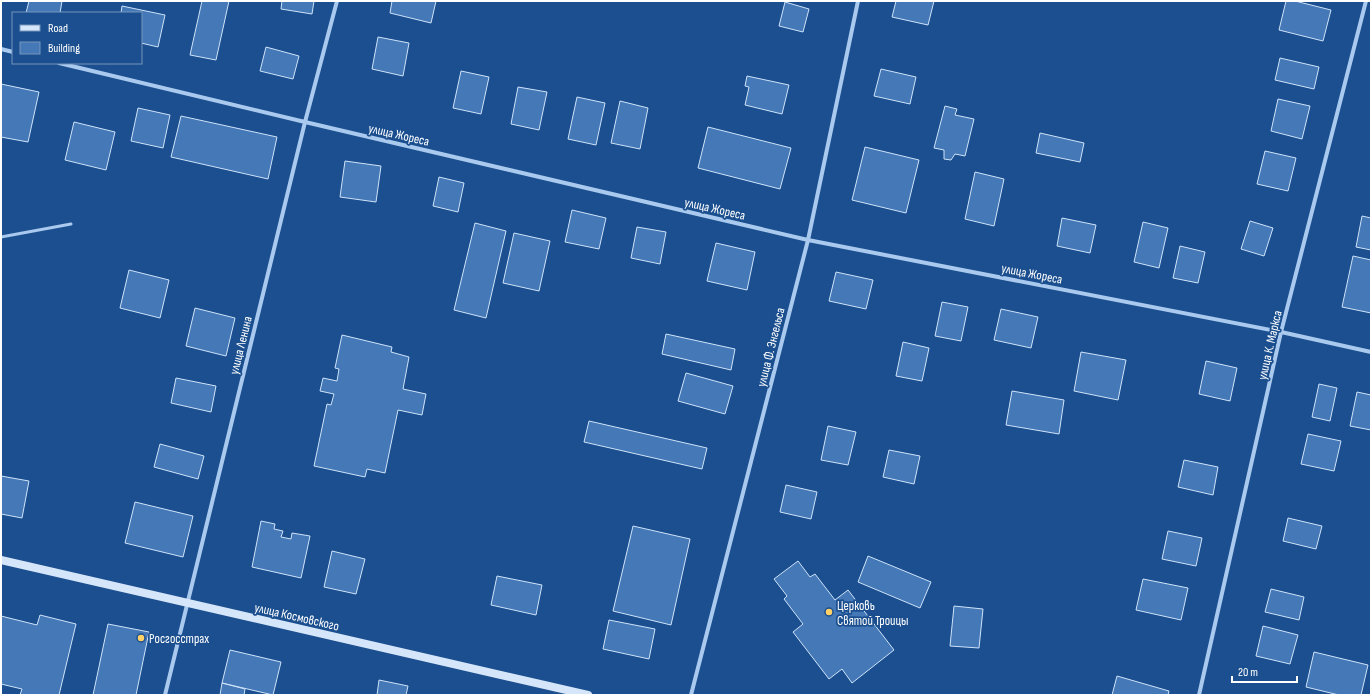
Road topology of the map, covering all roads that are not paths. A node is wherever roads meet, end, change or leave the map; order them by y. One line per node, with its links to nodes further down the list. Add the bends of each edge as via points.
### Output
1 (337, 1): 7 (street, улица Ленина)
2 (858, 1): 10 (street, улица Ф. Энгельса)
3 (1366, 1): 11 (street, улица К. Маркса)
4 (1, 49): 5 (street)
5 (12, 52)
6 (63, 64): 7 (street, улица Жореса)
7 (305, 122): 10 (street, улица Жореса); 14 (street, улица Ленина)
8 (71, 224): 9 (lane)
9 (1, 237)
10 (808, 240): 11 (street, улица Жореса); 17 (street, улица Ф. Энгельса)
11 (1281, 332): 12 (street, улица Жореса); 18 (street, улица К. Маркса)
12 (1371, 352)
13 (1, 560): 14 (main road, улица Космовского)
14 (187, 602): 15 (street, улица Ленина); 16 (main road, улица Космовского)
15 (165, 695)
16 (588, 695)
17 (691, 695)
18 (1199, 695)

